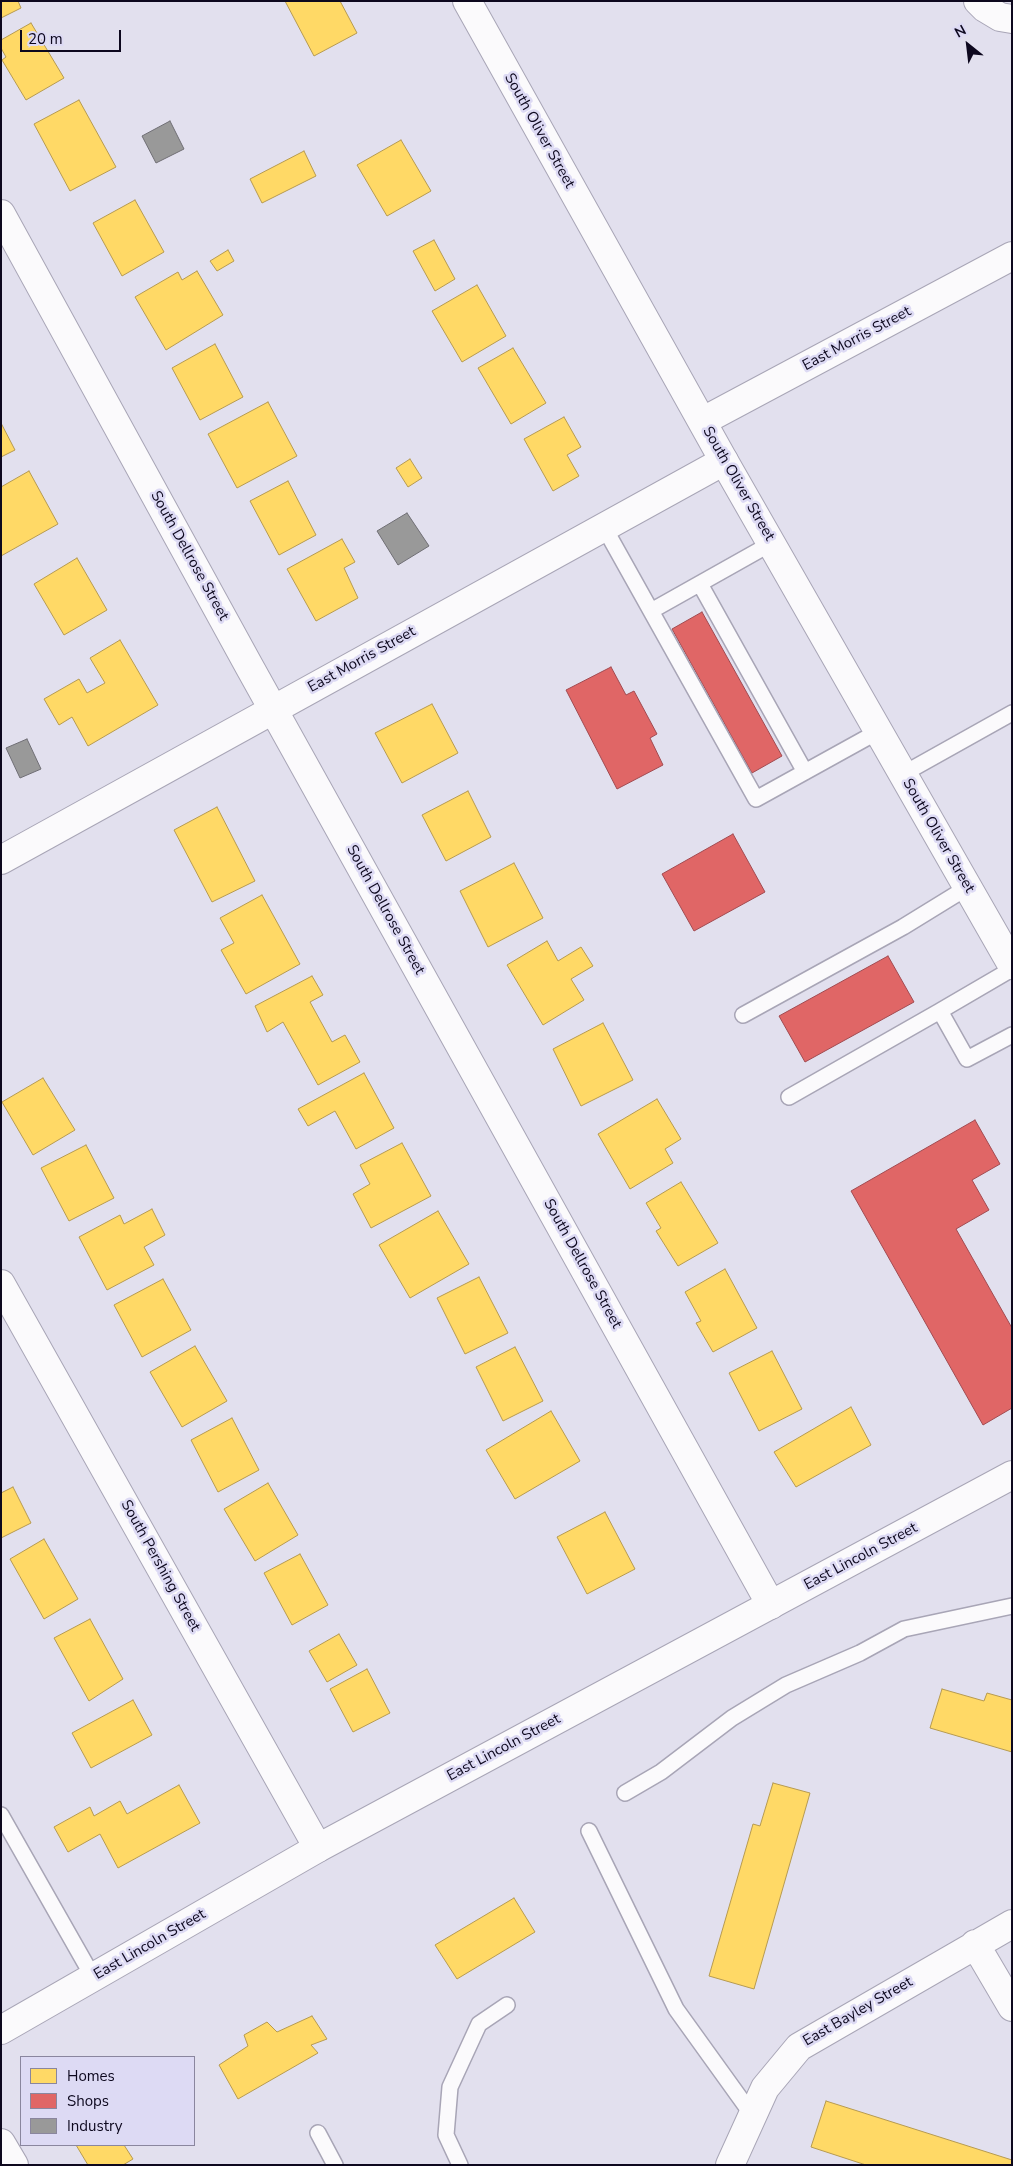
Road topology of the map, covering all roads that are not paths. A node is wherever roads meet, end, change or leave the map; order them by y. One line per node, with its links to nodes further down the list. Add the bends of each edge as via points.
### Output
1 (467, 1): 6 (street, South Oliver Street)
2 (978, 1): 3 (street, via 1000,17)
3 (1012, 19)
4 (1, 214): 12 (street, South Dellrose Street)
5 (1012, 256): 6 (street, East Morris Street)
6 (702, 421): 7 (street, South Oliver Street)
7 (724, 461): 8 (street, East Morris Street); 9 (street, South Oliver Street)
8 (604, 527): 11 (lane); 12 (street, East Morris Street)
9 (772, 543): 10 (lane); 14 (street, South Oliver Street)
10 (700, 584): 11 (lane); 15 (lane, via 719,631 775,731)
11 (651, 612): 15 (lane, via 680,653 736,753 756,799)
12 (273, 709): 17 (street, East Morris Street); 27 (street, South Dellrose Street)
13 (1011, 714): 16 (lane)
14 (879, 731): 15 (lane); 16 (street, South Oliver Street)
15 (805, 772)
16 (903, 774): 18 (street, South Oliver Street)
17 (1, 860)
18 (968, 887): 19 (street, South Oliver Street); 22 (lane, via 903,927)
19 (1012, 965)
20 (1012, 969): 21 (lane)
21 (940, 1011): 23 (lane, via 967,1059); 24 (lane)
22 (743, 1015)
23 (1012, 1035)
24 (789, 1097)
25 (1, 1284): 32 (street, South Pershing Street)
26 (1012, 1475): 27 (street, East Lincoln Street)
27 (771, 1605): 32 (street, East Lincoln Street)
28 (1012, 1606): 29 (lane, via 904,1629 860,1653 786,1685 732,1718 661,1772)
29 (625, 1793)
30 (1, 1815): 35 (lane)
31 (589, 1831): 39 (lane, via 676,2009)
32 (318, 1848): 35 (street, East Lincoln Street)
33 (1012, 1924): 34 (street, East Bayley Street)
34 (975, 1944): 37 (street); 39 (street, East Bayley Street, via 799,2047 765,2088)
35 (93, 1977): 38 (street, East Lincoln Street)
36 (507, 2005): 44 (lane, via 479,2024 450,2087 446,2135)
37 (1012, 2007)
38 (1, 2030)
39 (752, 2116): 45 (street, East Bayley Street)
40 (318, 2133): 43 (lane)
41 (1, 2143): 42 (street)
42 (14, 2165)
43 (335, 2165)
44 (460, 2165)
45 (730, 2165)

